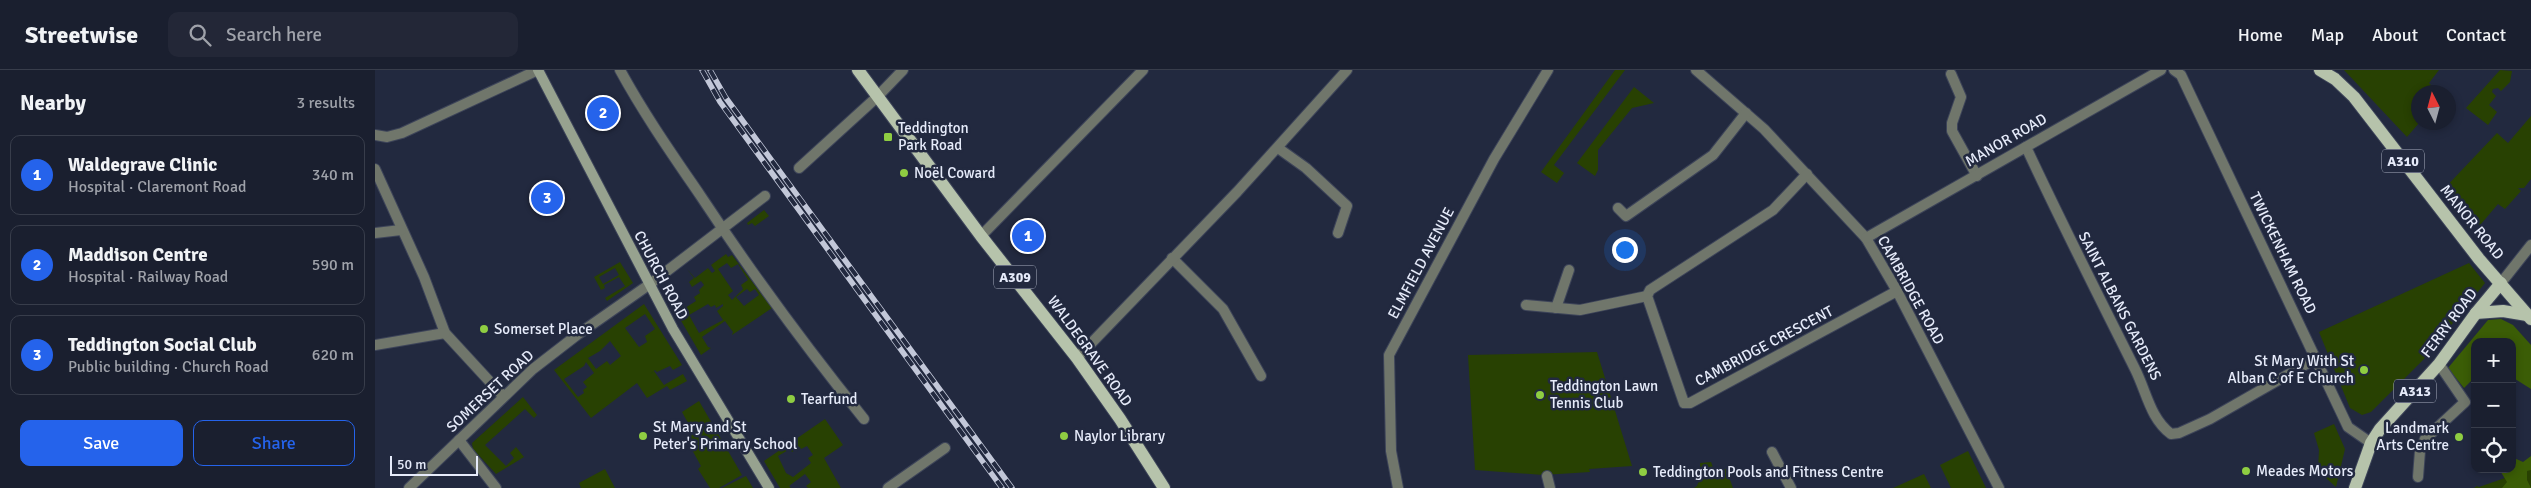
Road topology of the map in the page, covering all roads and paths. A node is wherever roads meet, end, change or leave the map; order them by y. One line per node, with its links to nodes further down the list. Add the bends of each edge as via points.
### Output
1 (538, 70): 15 (street, via 402,134); 34 (main road, CHURCH ROAD)
2 (620, 70): 24 (street, via 641,108)
3 (858, 70): 13 (main road, WALDEGRAVE ROAD / A309)
4 (903, 70): 13 (street)
5 (1143, 70): 28 (street)
6 (1347, 70): 17 (street)
7 (1548, 70): 60 (street, ELMFIELD AVENUE, via 1494,159 1389,355 1391,451)
8 (1696, 70): 14 (street, CAMBRIDGE ROAD)
9 (2161, 70): 16 (street, MANOR ROAD)
10 (2174, 70): 44 (street, TWICKENHAM ROAD, via 2181,75)
11 (2320, 70): 33 (main road, MANOR ROAD / A310, via 2355,97)
12 (1951, 74): 21 (street, via 1961,97 1952,123 1953,131)
13 (877, 97): 18 (street); 28 (main road, WALDEGRAVE ROAD / A309)
14 (1746, 113): 20 (street, CAMBRIDGE ROAD); 23 (street, via 1713,155 1699,166 1626,216)
15 (375, 135)
16 (2026, 147): 21 (street, MANOR ROAD); 44 (street, SAINT ALBANS GARDENS, via 2076,255 2144,386 2159,425 2171,434 2210,419)
17 (1278, 148): 27 (street, via 1306,168 1347,206); 31 (street)
18 (799, 168)
19 (375, 170): 25 (street)
20 (1807, 174): 29 (street, CAMBRIDGE ROAD); 36 (street, via 1773,210 1650,290)
21 (1977, 176): 29 (street, MANOR ROAD)
22 (765, 196): 24 (street, SOMERSET ROAD)
23 (1618, 208)
24 (722, 229): 34 (street, SOMERSET ROAD); 48 (street)
25 (401, 230): 26 (street); 41 (street, via 424,277)
26 (375, 233)
27 (1338, 233)
28 (981, 236): 43 (main road, WALDEGRAVE ROAD / A309)
29 (1866, 238): 35 (street, CAMBRIDGE ROAD)
30 (2531, 245): 33 (street, FERRY ROAD)
31 (1171, 258): 43 (street); 46 (street, via 1223,309)
32 (1569, 270): 38 (street)
33 (2501, 283): 39 (main road, FERRY ROAD / A313); 40 (main road, A310)
34 (650, 284): 47 (street, SOMERSET ROAD, via 577,335); 57 (main road, CHURCH ROAD, via 697,372)
35 (1897, 291): 36 (street, CAMBRIDGE CRESCENT, via 1690,403 1684,403); 63 (street, CAMBRIDGE ROAD)
36 (1647, 296): 38 (street, via 1580,310)
37 (1526, 305): 38 (street)
38 (1557, 308)
39 (2475, 313): 40 (main road, via 2503,312); 45 (main road, FERRY ROAD / A313)
40 (2529, 317)
41 (445, 333): 42 (street); 47 (street)
42 (375, 344)
43 (1077, 358): 59 (main road, WALDEGRAVE ROAD / A309)
44 (2317, 358): 50 (street, TWICKENHAM ROAD, via 2348,427)
45 (2439, 364): 50 (main road, FERRY ROAD / A313); 54 (street, via 2465,402 2425,439 2420,451)
46 (1261, 376)
47 (503, 396): 49 (street, SOMERSET ROAD)
48 (863, 420)
49 (459, 440): 55 (street, SOMERSET ROAD); 56 (street)
50 (2371, 443): 64 (main road, A313)
51 (945, 448): 58 (street)
52 (1772, 452): 62 (street)
53 (1547, 476): 61 (street)
54 (2418, 477)
55 (409, 488)
56 (496, 488)
57 (769, 488)
58 (888, 488)
59 (1164, 488)
60 (1398, 488)
61 (1550, 488)
62 (1791, 488)
63 (1999, 488)
64 (2355, 488)

